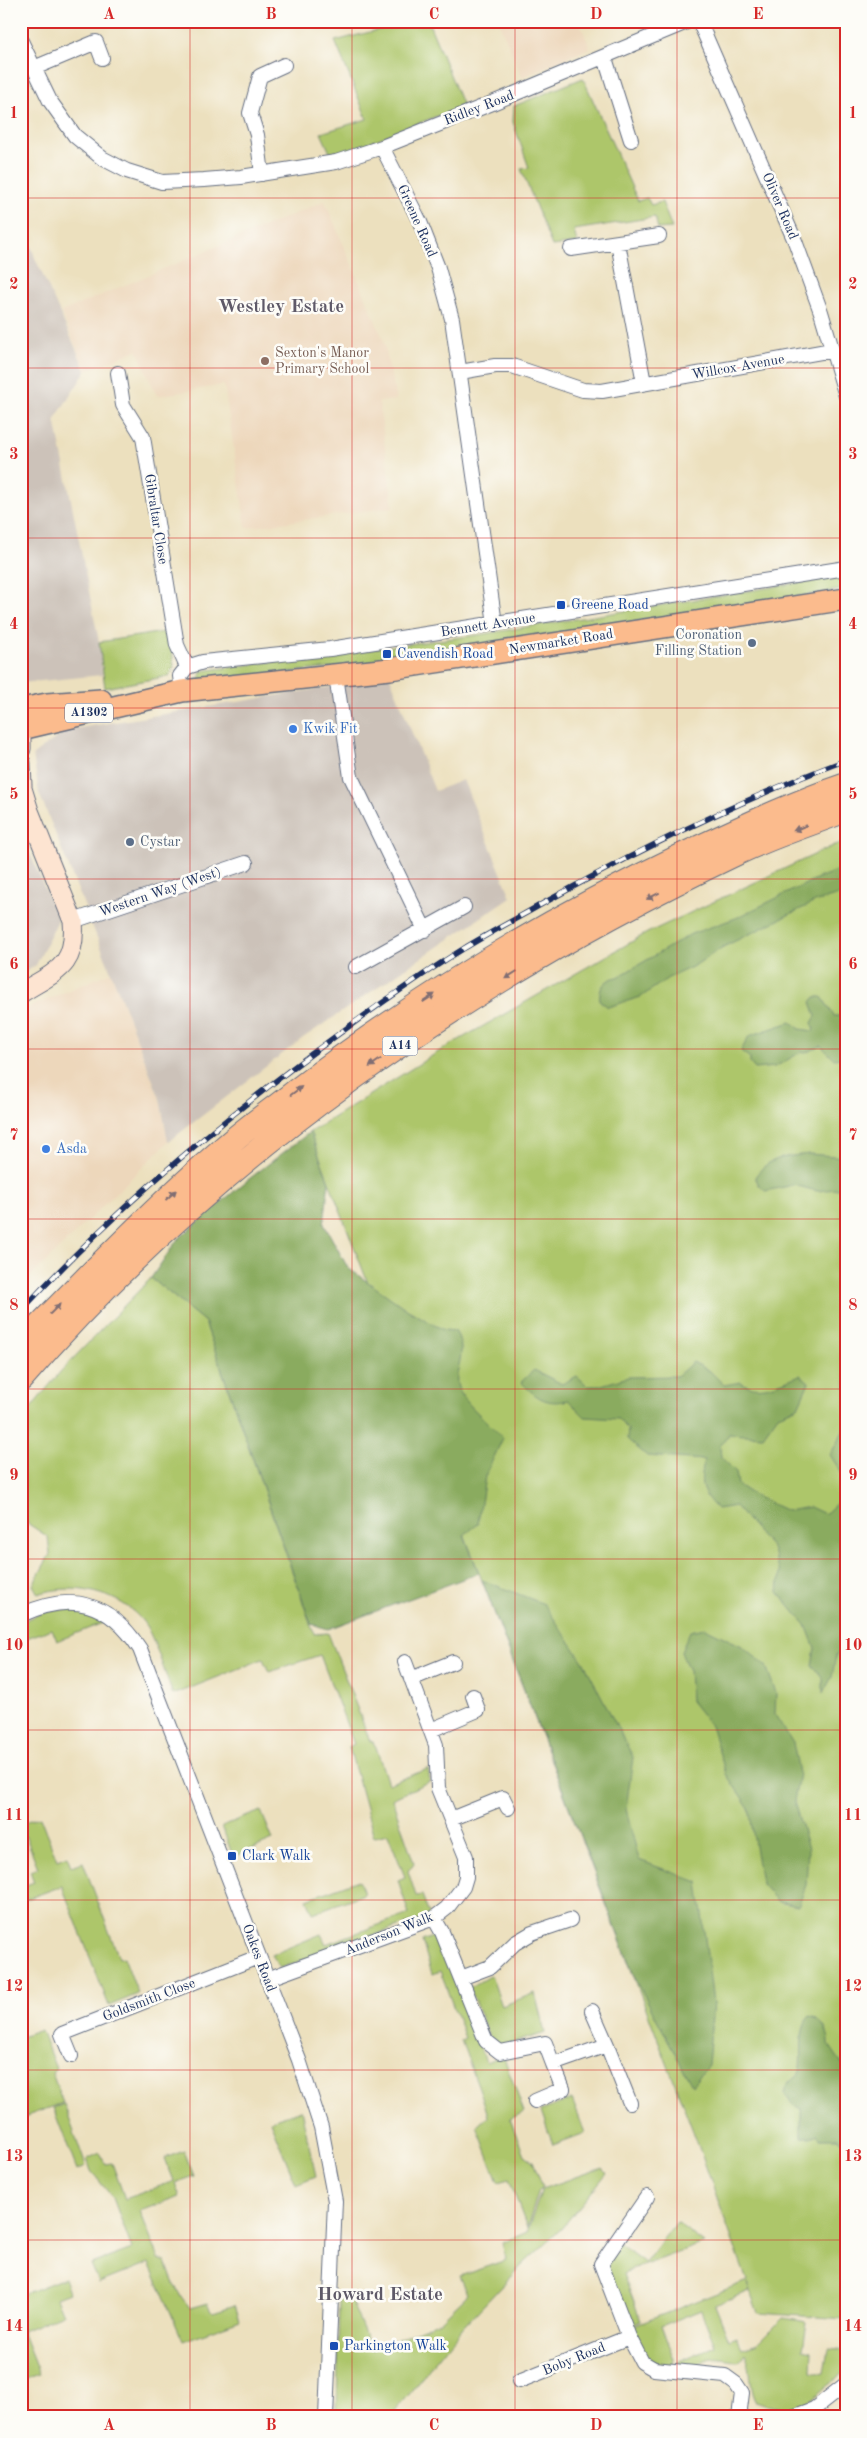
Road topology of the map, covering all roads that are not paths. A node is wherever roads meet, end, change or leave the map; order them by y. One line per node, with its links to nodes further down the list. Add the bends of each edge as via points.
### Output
1 (689, 21): 5 (street, Ridley Road)
2 (699, 21): 14 (street, Oliver Road, via 788,222)
3 (21, 41): 7 (street, Ridley Road)
4 (102, 58): 7 (street, via 96,42)
5 (605, 58): 8 (street); 9 (street, Ridley Road)
6 (284, 65): 10 (street, via 260,76 250,113 257,135)
7 (34, 68): 10 (street, Ridley Road, via 50,102 75,136 102,158 127,171 162,182)
8 (631, 140)
9 (382, 147): 10 (street, Ridley Road, via 336,162); 15 (street, Greene Road, via 420,222 438,268 452,319)
10 (262, 174)
11 (659, 236): 12 (street)
12 (618, 243): 13 (street); 17 (street)
13 (571, 249)
14 (832, 350): 17 (street, Willcox Avenue); 18 (street, Oliver Road)
15 (460, 372): 17 (street, Willcox Avenue, via 512,366 583,390 602,391); 21 (street, Greene Road)
16 (118, 373): 22 (street, Gibraltar Close, via 123,404 143,437 177,645)
17 (644, 383)
18 (846, 396)
19 (846, 568): 21 (street, Bennett Avenue)
20 (846, 599): 23 (main road, Newmarket Road / A1302)
21 (495, 624): 22 (street, Bennett Avenue, via 330,649 203,662)
22 (187, 667): 24 (street, via 180,676)
23 (336, 676): 24 (main road, Newmarket Road / A1302); 33 (street, via 351,777)
24 (182, 691): 25 (main road, Newmarket Road / A1302)
25 (21, 728)
26 (21, 763): 27 (street)
27 (22, 785): 32 (street, via 29,811)
28 (846, 785): 36 (highway, A14, one-way to 28, via 170,1196 233,1139 395,1020 492,957 615,887 748,824)
29 (846, 810): 37 (highway, A14, one-way to 37, via 739,852 627,909 516,972 395,1049 246,1158 154,1240 63,1331)
30 (246, 863): 32 (street, Western Way (West))
31 (464, 907): 33 (street)
32 (73, 920): 35 (street, via 75,938 64,964)
33 (426, 930): 34 (street)
34 (356, 967)
35 (21, 993)
36 (21, 1344)
37 (21, 1379)
38 (21, 1615): 48 (street, Oakes Road, via 45,1604 69,1602 92,1605 114,1617 131,1635 144,1658)
39 (405, 1662): 41 (street, Anderson Walk)
40 (453, 1662): 41 (street)
41 (411, 1679): 43 (street, Anderson Walk)
42 (473, 1696): 43 (street, via 478,1710)
43 (432, 1730): 45 (street, Anderson Walk, via 438,1788)
44 (508, 1808): 45 (street, via 503,1798)
45 (451, 1819): 46 (street, Anderson Walk, via 466,1857 466,1877 457,1896)
46 (434, 1918): 49 (street); 50 (street, Anderson Walk)
47 (570, 1920): 49 (street, via 532,1933 515,1943 490,1967)
48 (258, 1956): 50 (street, Oakes Road); 53 (street, Goldsmith Close, via 62,2034)
49 (461, 1978): 54 (street, via 486,2041 500,2052 545,2043)
50 (267, 1979): 62 (street, Oakes Road, via 321,2127 335,2201)
51 (592, 2011): 52 (street)
52 (606, 2046): 54 (street); 56 (street)
53 (71, 2056)
54 (554, 2064): 55 (street, via 563,2089)
55 (535, 2102)
56 (630, 2103)
57 (647, 2197): 58 (street, via 600,2264)
58 (628, 2337): 59 (street, Boby Road); 61 (street, via 642,2362 654,2369 725,2376 742,2393)
59 (519, 2381)
60 (846, 2384): 63 (street, via 814,2409)
61 (743, 2416)
62 (326, 2417)
63 (792, 2417)

